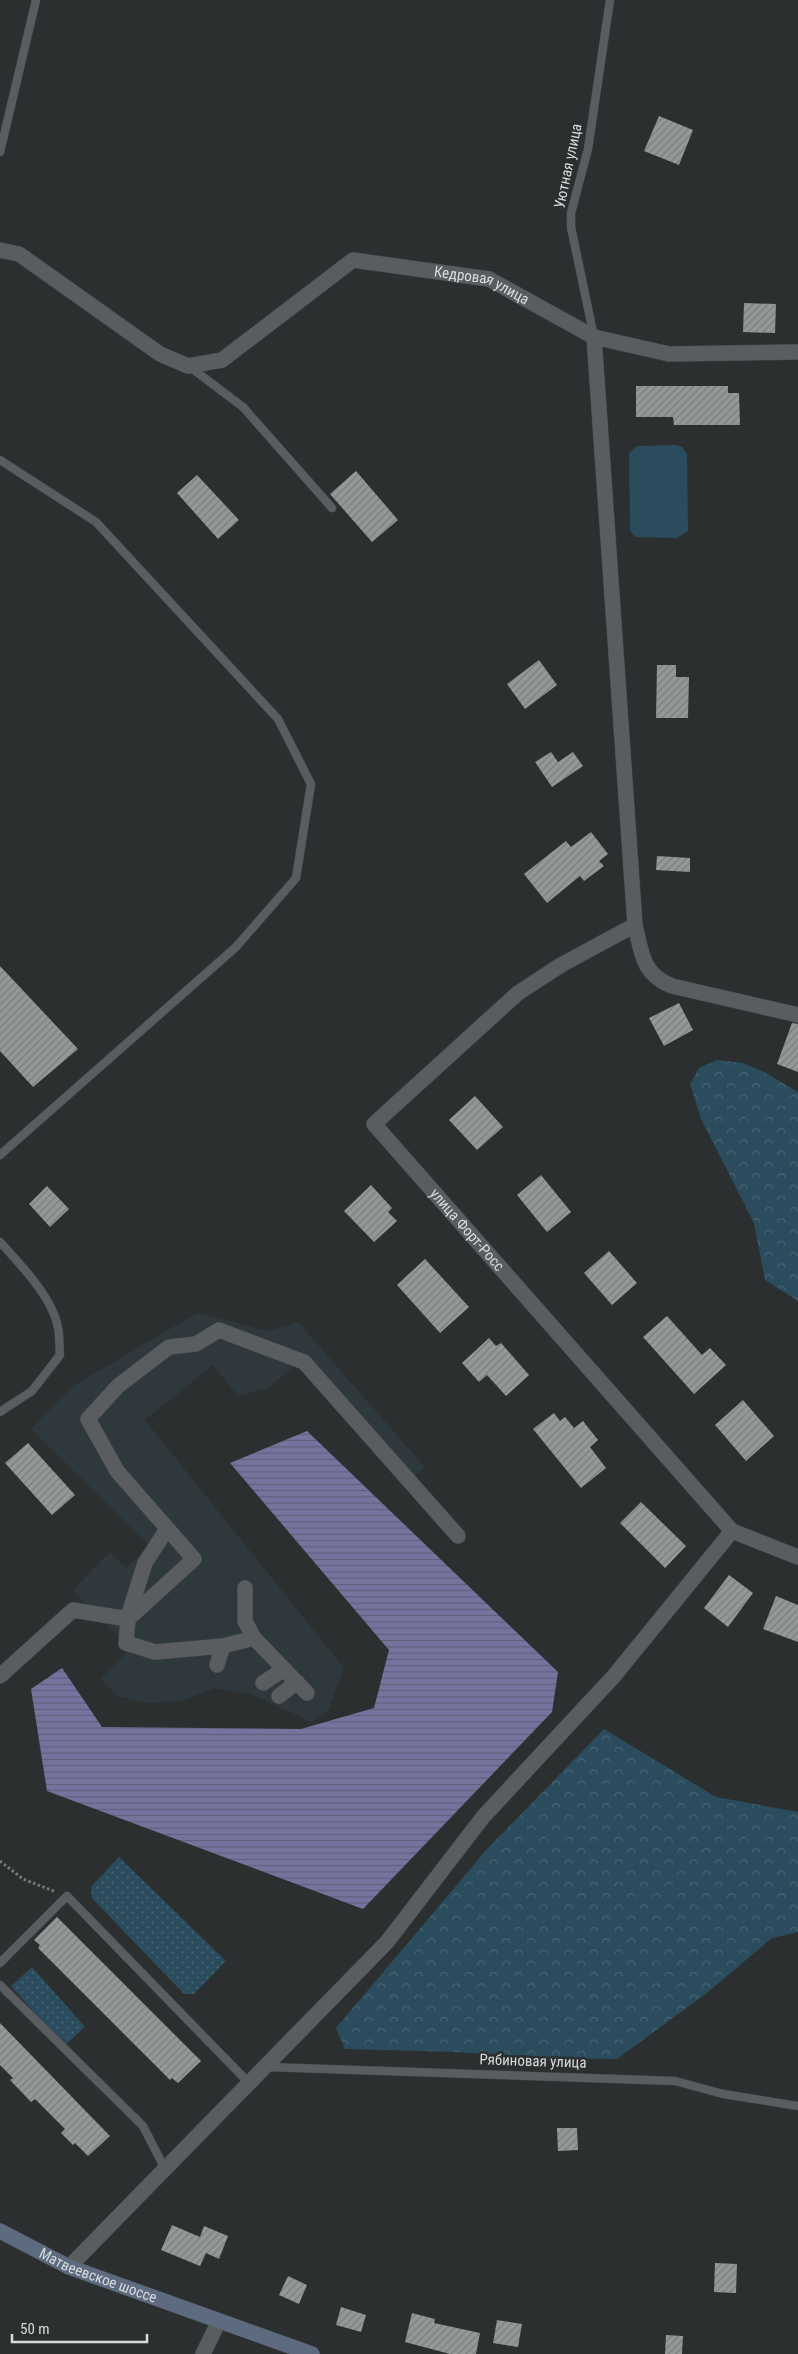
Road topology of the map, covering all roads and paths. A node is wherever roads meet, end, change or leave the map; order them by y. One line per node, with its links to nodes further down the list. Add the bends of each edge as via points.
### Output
1 (36, 0): 3 (lane)
2 (610, 0): 5 (lane, Уютная улица, via 588,149 571,213 571,227)
3 (0, 152)
4 (0, 250): 7 (street, via 19,254 160,354)
5 (594, 337): 6 (street, Кедровая улица, via 669,354); 7 (street, Кедровая улица, via 488,279 354,260 222,360); 10 (street)
6 (798, 352)
7 (188, 366): 9 (lane, via 244,407)
8 (0, 460): 12 (lane, via 96,522 278,719 312,784 296,878 236,946)
9 (332, 508)
10 (635, 925): 11 (street, via 644,962 650,973 661,982); 16 (street, улица Форт-Росс, via 561,965 518,993 374,1124)
11 (798, 1014)
12 (0, 1155)
13 (0, 1242): 14 (lane, via 27,1272 50,1309 58,1327 60,1355 32,1391)
14 (0, 1412)
15 (168, 1529): 17 (street, via 117,1471 88,1419 118,1386 169,1347 196,1344 219,1330 304,1362); 20 (street, via 145,1563); 20 (street, via 194,1559)
16 (732, 1531): 18 (street, улица Форт-Росс); 34 (street, via 614,1676 484,1817 387,1942)
17 (458, 1536)
18 (798, 1557)
19 (245, 1588): 21 (street, via 245,1621)
20 (128, 1619): 22 (street, via 126,1643 133,1646 156,1652); 25 (street, via 74,1610)
21 (254, 1638): 22 (street); 24 (street)
22 (223, 1646): 23 (street)
23 (217, 1665)
24 (284, 1669): 26 (street); 27 (street)
25 (0, 1676)
26 (296, 1682): 28 (street); 29 (street)
27 (263, 1684)
28 (307, 1693)
29 (279, 1696)
30 (0, 1861): 31 (path, via 23,1879)
31 (67, 1896): 32 (lane); 35 (lane)
32 (0, 1963)
33 (0, 1985): 37 (lane, via 143,2126)
34 (265, 2067): 35 (street); 36 (lane, Рябиновая улица, via 675,2081 723,2094)
35 (249, 2083): 37 (street)
36 (798, 2106)
37 (165, 2168): 39 (street)
38 (0, 2231): 39 (main road, Матвеевское шоссе)
39 (69, 2267): 40 (main road, Матвеевское шоссе)
40 (218, 2321): 41 (street); 42 (main road, Матвеевское шоссе)
41 (203, 2354)
42 (312, 2354)

